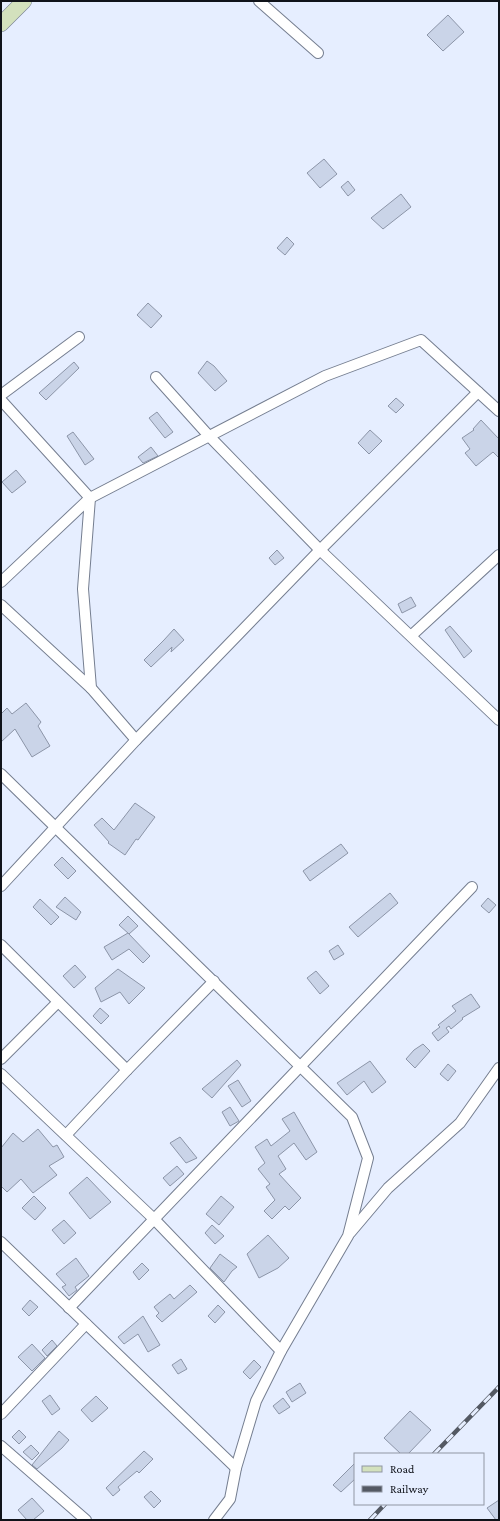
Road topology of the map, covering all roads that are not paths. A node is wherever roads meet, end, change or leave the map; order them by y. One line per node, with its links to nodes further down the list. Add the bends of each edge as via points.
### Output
1 (24, 1): 3 (main road)
2 (259, 1): 4 (street)
3 (1, 24)
4 (318, 53)
5 (79, 337): 8 (street)
6 (156, 377): 11 (street)
7 (478, 392): 10 (street); 11 (street, via 421,340 325,376); 13 (street)
8 (1, 395)
9 (1, 400): 12 (street)
10 (499, 411)
11 (209, 436): 12 (street); 13 (street)
12 (90, 498): 15 (street); 18 (street, via 83,589)
13 (320, 550): 17 (street); 20 (street)
14 (499, 555): 17 (street)
15 (1, 582)
16 (1, 605): 18 (street)
17 (412, 635): 19 (street)
18 (91, 688): 20 (street)
19 (499, 720)
20 (136, 740): 22 (street)
21 (1, 774): 22 (street)
22 (55, 827): 23 (street); 26 (street)
23 (1, 886)
24 (472, 887): 29 (street)
25 (1, 945): 27 (street)
26 (214, 981): 29 (street); 31 (street)
27 (58, 1002): 28 (street); 31 (street)
28 (1, 1060)
29 (300, 1065): 34 (street); 35 (street, via 352,1117 368,1158)
30 (499, 1068): 35 (street, via 460,1122 388,1188)
31 (127, 1070): 33 (street)
32 (1, 1074): 33 (street)
33 (66, 1135): 34 (street)
34 (154, 1219): 37 (street); 39 (street)
35 (348, 1236): 39 (street)
36 (1, 1242): 37 (street)
37 (69, 1308): 38 (street)
38 (86, 1324): 40 (street); 42 (street)
39 (281, 1351): 42 (street, via 256,1401)
40 (1, 1414)
41 (1, 1446): 43 (street)
42 (236, 1468): 44 (street, via 230,1500)
43 (86, 1520)
44 (214, 1520)

